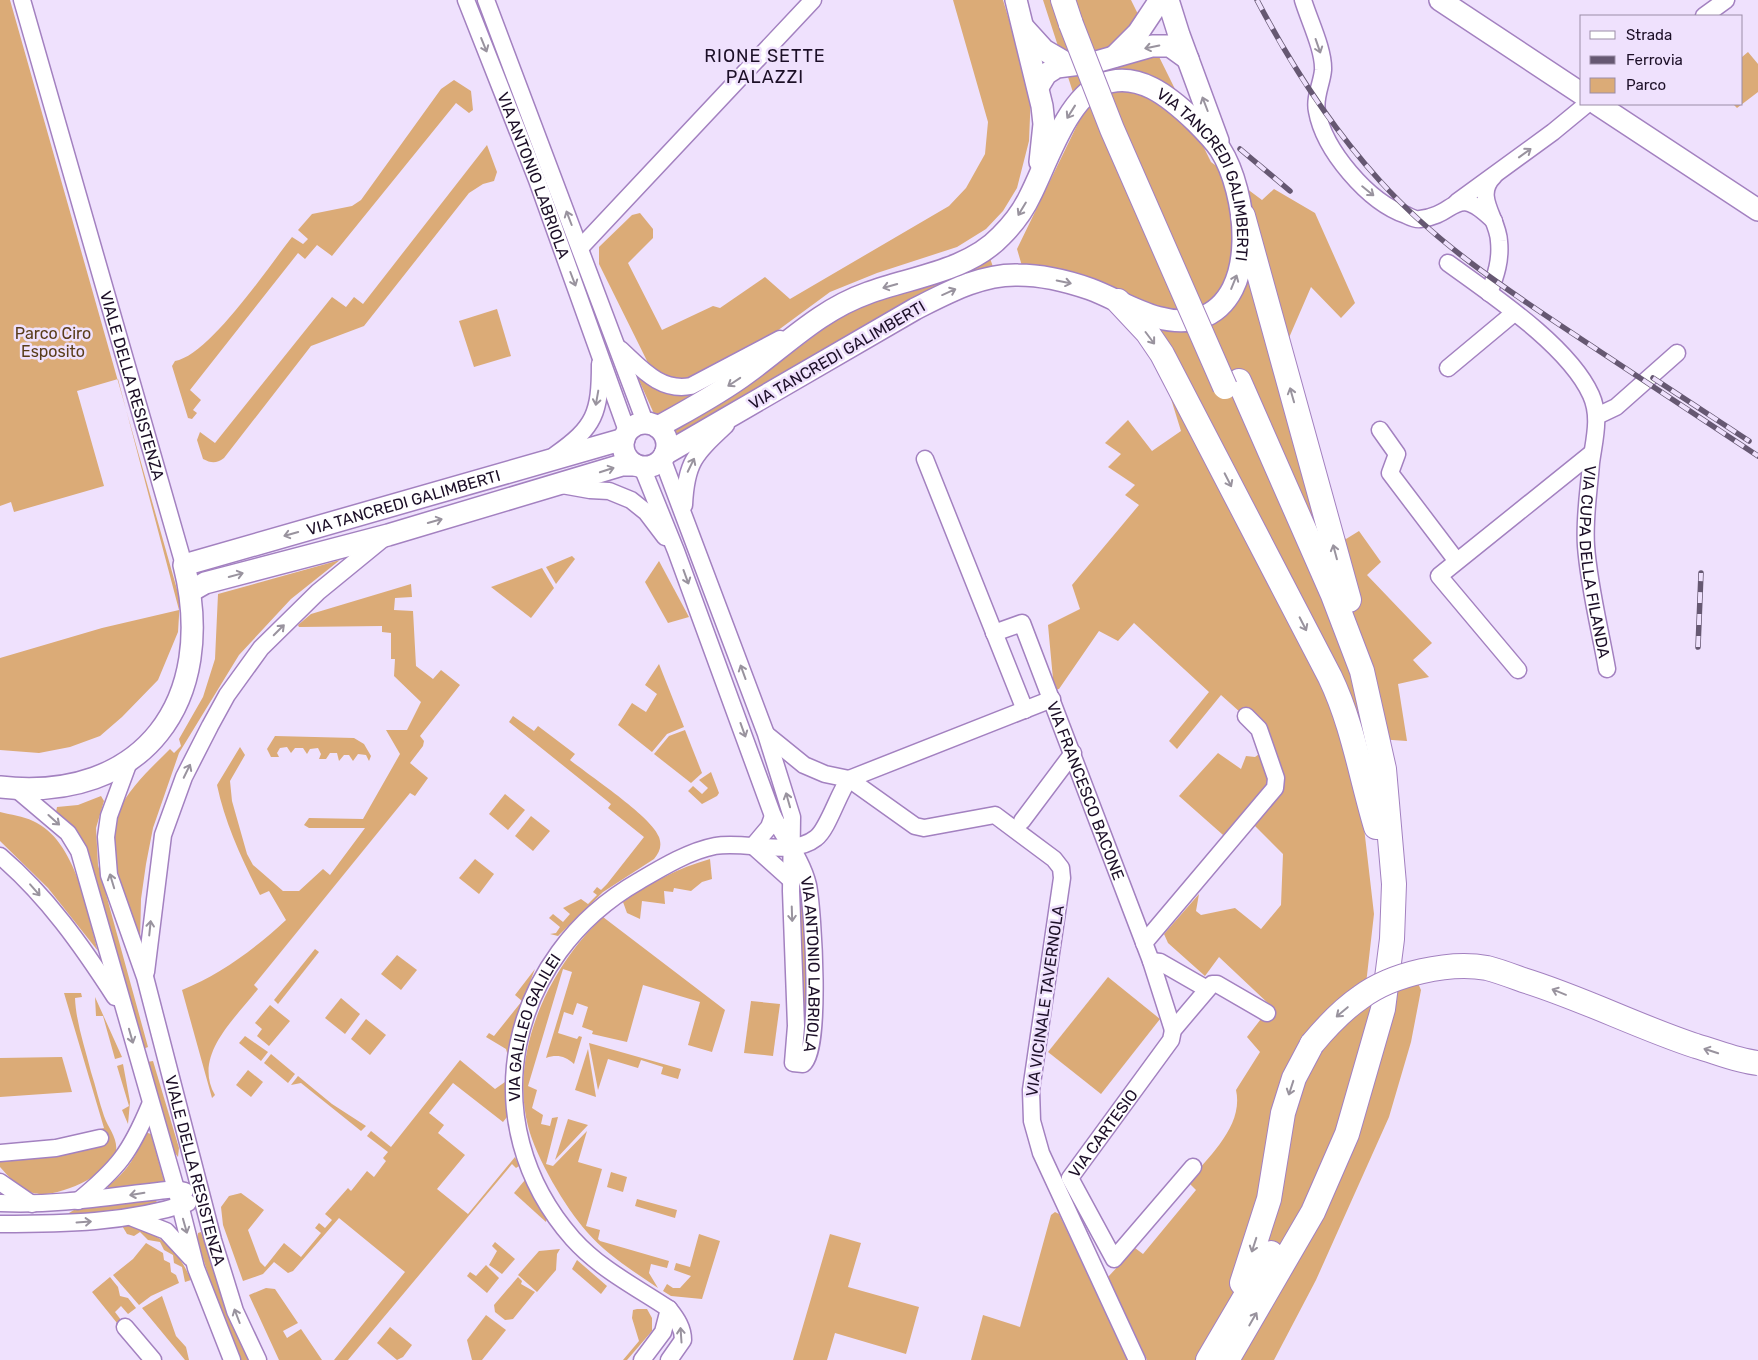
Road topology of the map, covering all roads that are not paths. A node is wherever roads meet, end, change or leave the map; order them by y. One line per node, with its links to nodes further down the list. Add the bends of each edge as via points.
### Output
1 (22, 0): 57 (street, VIALE DELLA RESISTENZA)
2 (466, 0): 38 (street, VIA ANTONIO LABRIOLA, one-way to 38)
3 (486, 0): 30 (street, VIA ANTONIO LABRIOLA, one-way to 3)
4 (813, 0): 30 (street, VIA ANTONIO LABRIOLA)
5 (1016, 0): 14 (main road, VIA TANCREDI GALIMBERTI)
6 (1063, 0): 12 (highway)
7 (1160, 0): 15 (main road, via 1138,33)
8 (1168, 0): 16 (main road)
9 (1303, 0): 25 (street, one-way to 25, via 1323,68 1316,109 1322,131 1340,160 1364,189 1419,220 1436,215)
10 (1440, 0): 19 (main road)
11 (1726, 0): 13 (street)
12 (1079, 14): 41 (highway, bridge, via 1112,129)
13 (1705, 15)
14 (1024, 28): 17 (main road, via 1044,50); 18 (main road, VIA TANCREDI GALIMBERTI)
15 (1113, 58): 16 (main road, one-way to 15, via 1180,51 1161,45); 17 (main road)
16 (1188, 59): 22 (main road, one-way to 16)
17 (1068, 64): 18 (main road, via 1050,70)
18 (1038, 87): 24 (main road, VIA TANCREDI GALIMBERTI, via 1044,124)
19 (1580, 93)
20 (1587, 105): 23 (street, one-way to 20)
21 (1599, 105): 26 (main road)
22 (1221, 150): 24 (main road, VIA TANCREDI GALIMBERTI, one-way to 24, via 1172,100 1137,81 1118,79 1091,90 1079,100); 27 (main road, VIA TANCREDI GALIMBERTI)
23 (1495, 174): 25 (street); 28 (street, via 1486,188 1485,198)
24 (1039, 175): 29 (main road, VIA TANCREDI GALIMBERTI, one-way to 29, via 1016,219)
25 (1457, 202): 28 (street, via 1472,204)
26 (1758, 210)
27 (1243, 216): 34 (main road, VIA TANCREDI GALIMBERTI, one-way to 27, via 1165,319 1200,318 1217,307 1230,293 1238,271 1243,246); 69 (highway, one-way to 27, via 1384,726 1378,692 1346,592)
28 (1494, 221): 33 (street, via 1498,232 1499,266)
29 (999, 239): 32 (main road, via 997,250 1000,258); 36 (main road, VIA TANCREDI GALIMBERTI, one-way to 36, via 971,257 944,268 848,300)
30 (580, 248): 37 (street, VIA ANTONIO LABRIOLA)
31 (1448, 263): 33 (street, VIA CUPA DELLA FILANDA)
32 (1016, 274): 34 (main road, VIA TANCREDI GALIMBERTI, one-way to 34, via 1067,282); 43 (main road, VIA TANCREDI GALIMBERTI, one-way to 32, via 949,292 976,281)
33 (1489, 293): 35 (street, VIA CUPA DELLA FILANDA)
34 (1118, 301): 74 (highway, one-way to 74, via 1147,332 1162,354 1330,677 1350,724)
35 (1514, 313): 40 (street); 44 (street, VIA CUPA DELLA FILANDA, via 1561,354 1584,381)
36 (800, 330): 42 (street, VIA TANCREDI GALIMBERTI, via 691,386); 45 (main road, VIA TANCREDI GALIMBERTI, one-way to 45, via 733,383)
37 (616, 345): 42 (street, VIA ANTONIO LABRIOLA); 45 (street, VIA ANTONIO LABRIOLA)
38 (600, 350): 45 (street, VIA ANTONIO LABRIOLA); 50 (street, VIA ANTONIO LABRIOLA, one-way to 50, via 600,384 590,423 580,437)
39 (1677, 353): 44 (street, via 1616,407)
40 (1448, 368)
41 (1232, 384): 69 (highway, via 1349,635 1371,703); 74 (highway, via 1341,658 1364,740)
42 (666, 386)
43 (740, 412): 48 (main road, VIA TANCREDI GALIMBERTI, via 693,436); 53 (street, VIA ANTONIO LABRIOLA, one-way to 43, via 686,476 691,463)
44 (1597, 416): 47 (street, VIA CUPA DELLA FILANDA)
45 (638, 430): 48 (main road, via 666,438); 50 (main road, VIA TANCREDI GALIMBERTI); 51 (main road, via 625,454)
46 (1380, 430): 56 (street, via 1397,454 1390,473)
47 (1592, 453): 56 (street, VIA CUPA DELLA FILANDA); 61 (street, VIA CUPA DELLA FILANDA, via 1586,546)
48 (664, 456): 51 (main road, via 657,463); 53 (street, VIA ANTONIO LABRIOLA)
49 (925, 459): 59 (street)
50 (543, 463): 57 (main road, VIA TANCREDI GALIMBERTI, one-way to 57)
51 (639, 466): 52 (main road, VIA TANCREDI GALIMBERTI, one-way to 51, via 622,465); 55 (street, VIA ANTONIO LABRIOLA)
52 (562, 485): 54 (main road, VIA TANCREDI GALIMBERTI, one-way to 52); 55 (street, VIA ANTONIO LABRIOLA, via 609,491 631,500 646,512)
53 (684, 513): 66 (street, VIA ANTONIO LABRIOLA, one-way to 53)
54 (388, 535): 58 (main road, VIA TANCREDI GALIMBERTI, one-way to 54, via 205,583); 60 (street, VIA TANCREDI GALIMBERTI, one-way to 54, via 318,592)
55 (676, 552): 72 (street, VIA ANTONIO LABRIOLA, one-way to 72)
56 (1456, 560): 62 (street, VIA CUPA DELLA FILANDA, via 1439,576)
57 (184, 565): 58 (main road, VIALE DELLA RESISTENZA)
58 (191, 591): 68 (main road, VIALE DELLA RESISTENZA, via 192,654 182,694 156,735)
59 (994, 633): 63 (street, via 1022,623); 64 (street)
60 (246, 666): 81 (street, VIALE DELLA RESISTENZA, one-way to 60, via 163,836 172,805 210,726)
61 (1607, 669)
62 (1518, 670)
63 (1052, 699): 64 (street, VIA FRANCESCO BACONE); 67 (street, VIA FRANCESCO BACONE)
64 (1025, 710): 70 (street, VIA FRANCESCO BACONE)
65 (1246, 716): 79 (street, via 1259,728 1276,778 1275,788)
66 (766, 734): 70 (street, via 804,764 825,774); 76 (street, VIA ANTONIO LABRIOLA, one-way to 66, via 792,817)
67 (1073, 753): 73 (street); 79 (street, VIA FRANCESCO BACONE)
68 (130, 759): 71 (main road, VIALE DELLA RESISTENZA, via 99,777 58,788); 81 (street, VIALE DELLA RESISTENZA, one-way to 68, via 109,875 106,837 109,816)
69 (1384, 768): 105 (highway, one-way to 69, via 1313,1212 1347,1134 1374,1048 1392,940 1394,884)
70 (849, 779): 76 (street, via 822,832 806,844); 111 (street, VIA VICINALE TAVERNOLA, via 920,828 995,815 1054,859 1061,868 1030,1108 1041,1153)
71 (8, 788): 83 (street, VIALE DELLA RESISTENZA, one-way to 83, via 68,833 79,851)
72 (773, 816): 75 (street, via 769,827); 76 (street, VIA ANTONIO LABRIOLA)
73 (1022, 821)
74 (1376, 827): 105 (highway, via 1375,969 1369,1006 1348,1085 1333,1129 1299,1205)
75 (753, 846): 76 (street, VIA GALILEO GALILEI); 78 (street); 103 (street, VIA GALILEO GALILEI, via 715,846 687,856 638,881 592,914 564,944 537,990 527,1014 513,1073 515,1124 524,1156 564,1228 598,1262)
76 (791, 848): 78 (street, VIA ANTONIO LABRIOLA); 78 (street, VIA ANTONIO LABRIOLA, one-way to 76, via 796,1026 792,1063 801,1065 810,1057 814,1027 814,935 808,884)
77 (0, 856): 83 (street, VIALE DELLA RESISTENZA, one-way to 83, via 22,875 64,924)
78 (791, 880)
79 (1144, 943): 80 (street, VIA FRANCESCO BACONE)
80 (1151, 961): 82 (street, via 1160,962); 85 (street, VIA FRANCESCO BACONE)
81 (145, 976): 93 (street, VIALE DELLA RESISTENZA)
82 (1207, 989): 84 (street, via 1217,984); 85 (street, VIA CARTESIO)
83 (123, 1010): 87 (street, VIALE DELLA RESISTENZA, one-way to 87)
84 (1267, 1013)
85 (1173, 1030): 90 (street, VIA CARTESIO, via 1171,1040 1070,1178 1114,1259)
86 (1758, 1063): 105 (highway, one-way to 105, bridge, via 1745,1062 1680,1040 1487,968 1424,970 1362,995 1338,1015 1312,1044 1294,1078 1283,1114 1269,1199 1242,1282 1225,1320)
87 (150, 1105): 92 (street, VIALE DELLA RESISTENZA); 94 (street, via 126,1156)
88 (100, 1138): 89 (street, via 56,1148)
89 (0, 1153)
90 (1193, 1167)
91 (0, 1182): 96 (street)
92 (176, 1189): 93 (street); 94 (street, one-way to 94); 98 (street, VIALE DELLA RESISTENZA)
93 (202, 1195): 98 (street); 108 (street, VIALE DELLA RESISTENZA, one-way to 93, via 235,1311)
94 (78, 1201): 97 (street)
95 (0, 1203): 96 (street)
96 (32, 1204): 97 (street)
97 (50, 1204): 101 (street)
98 (179, 1206): 99 (street); 102 (street, VIALE DELLA RESISTENZA, one-way to 102)
99 (133, 1218): 101 (street, one-way to 99); 102 (street, via 166,1231)
100 (0, 1224): 101 (street)
101 (49, 1224)
102 (196, 1268): 107 (street, VIALE DELLA RESISTENZA)
103 (669, 1309): 109 (street, via 663,1332); 110 (street, VIA GALILEO GALILEI, one-way to 103, via 680,1347 683,1335 680,1324)
104 (125, 1326): 106 (street)
105 (1217, 1356)
106 (153, 1360)
107 (232, 1360)
108 (258, 1360)
109 (642, 1360)
110 (670, 1360)
111 (1137, 1360)

